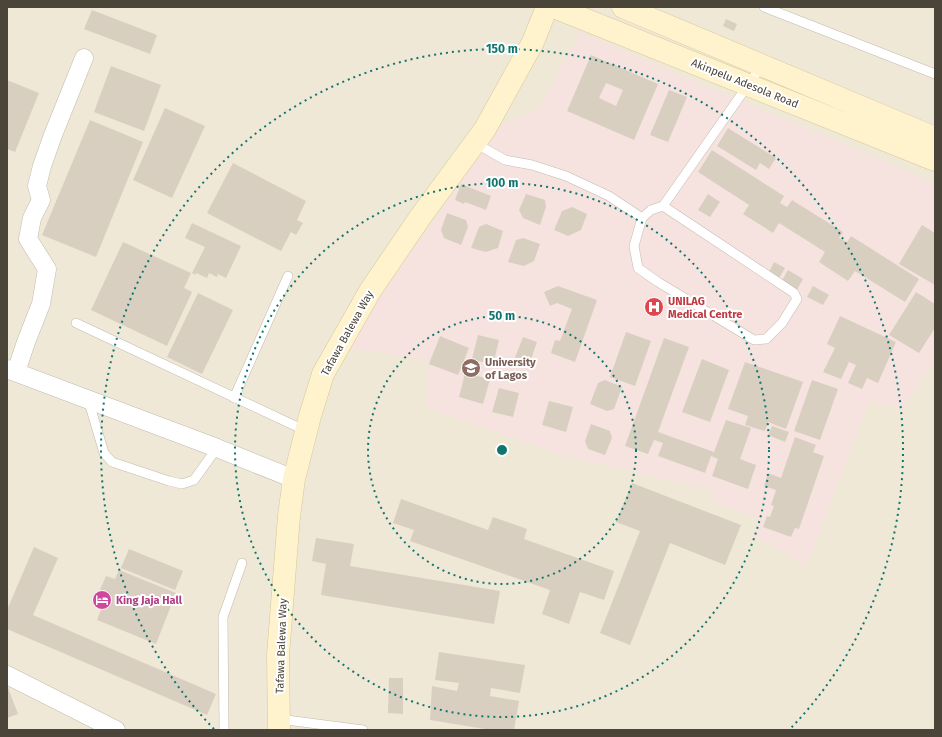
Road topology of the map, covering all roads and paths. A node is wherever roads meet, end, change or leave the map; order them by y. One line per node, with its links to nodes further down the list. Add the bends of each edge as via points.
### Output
1 (547, 7): 10 (street, Tafawa Balewa Way, via 533,42)
2 (554, 7): 8 (street, Akinpelu Adesola Road)
3 (623, 7): 6 (street, Akinpelu Adesola Road)
4 (764, 7): 7 (lane)
5 (84, 58): 16 (street, via 42,166 38,186 41,200 32,218 28,238 47,269 41,304)
6 (762, 65): 8 (lane); 9 (street, Akinpelu Adesola Road)
7 (935, 74)
8 (749, 85): 11 (street, Akinpelu Adesola Road); 12 (lane)
9 (935, 138)
10 (475, 143): 13 (lane, via 505,160 532,165 566,176 609,196); 19 (street, Tafawa Balewa Way, via 366,297 323,374)
11 (935, 160)
12 (663, 206): 13 (lane, via 650,210); 13 (lane, via 794,292 796,299 782,323 766,339 754,340 638,268 634,246)
13 (642, 218)
14 (288, 276): 17 (lane)
15 (76, 323): 17 (lane)
16 (12, 371): 18 (street)
17 (234, 398): 19 (lane)
18 (88, 400): 20 (street); 20 (lane, via 104,453 112,462 182,484 194,480)
19 (306, 431): 21 (street, Tafawa Balewa Way)
20 (217, 448): 21 (street)
21 (294, 479): 24 (street, Tafawa Balewa Way, via 278,655)
22 (242, 563): 26 (lane, via 223,617)
23 (7, 675): 25 (street)
24 (279, 724): 27 (lane)
25 (116, 730)
26 (224, 730)
27 (363, 730)

